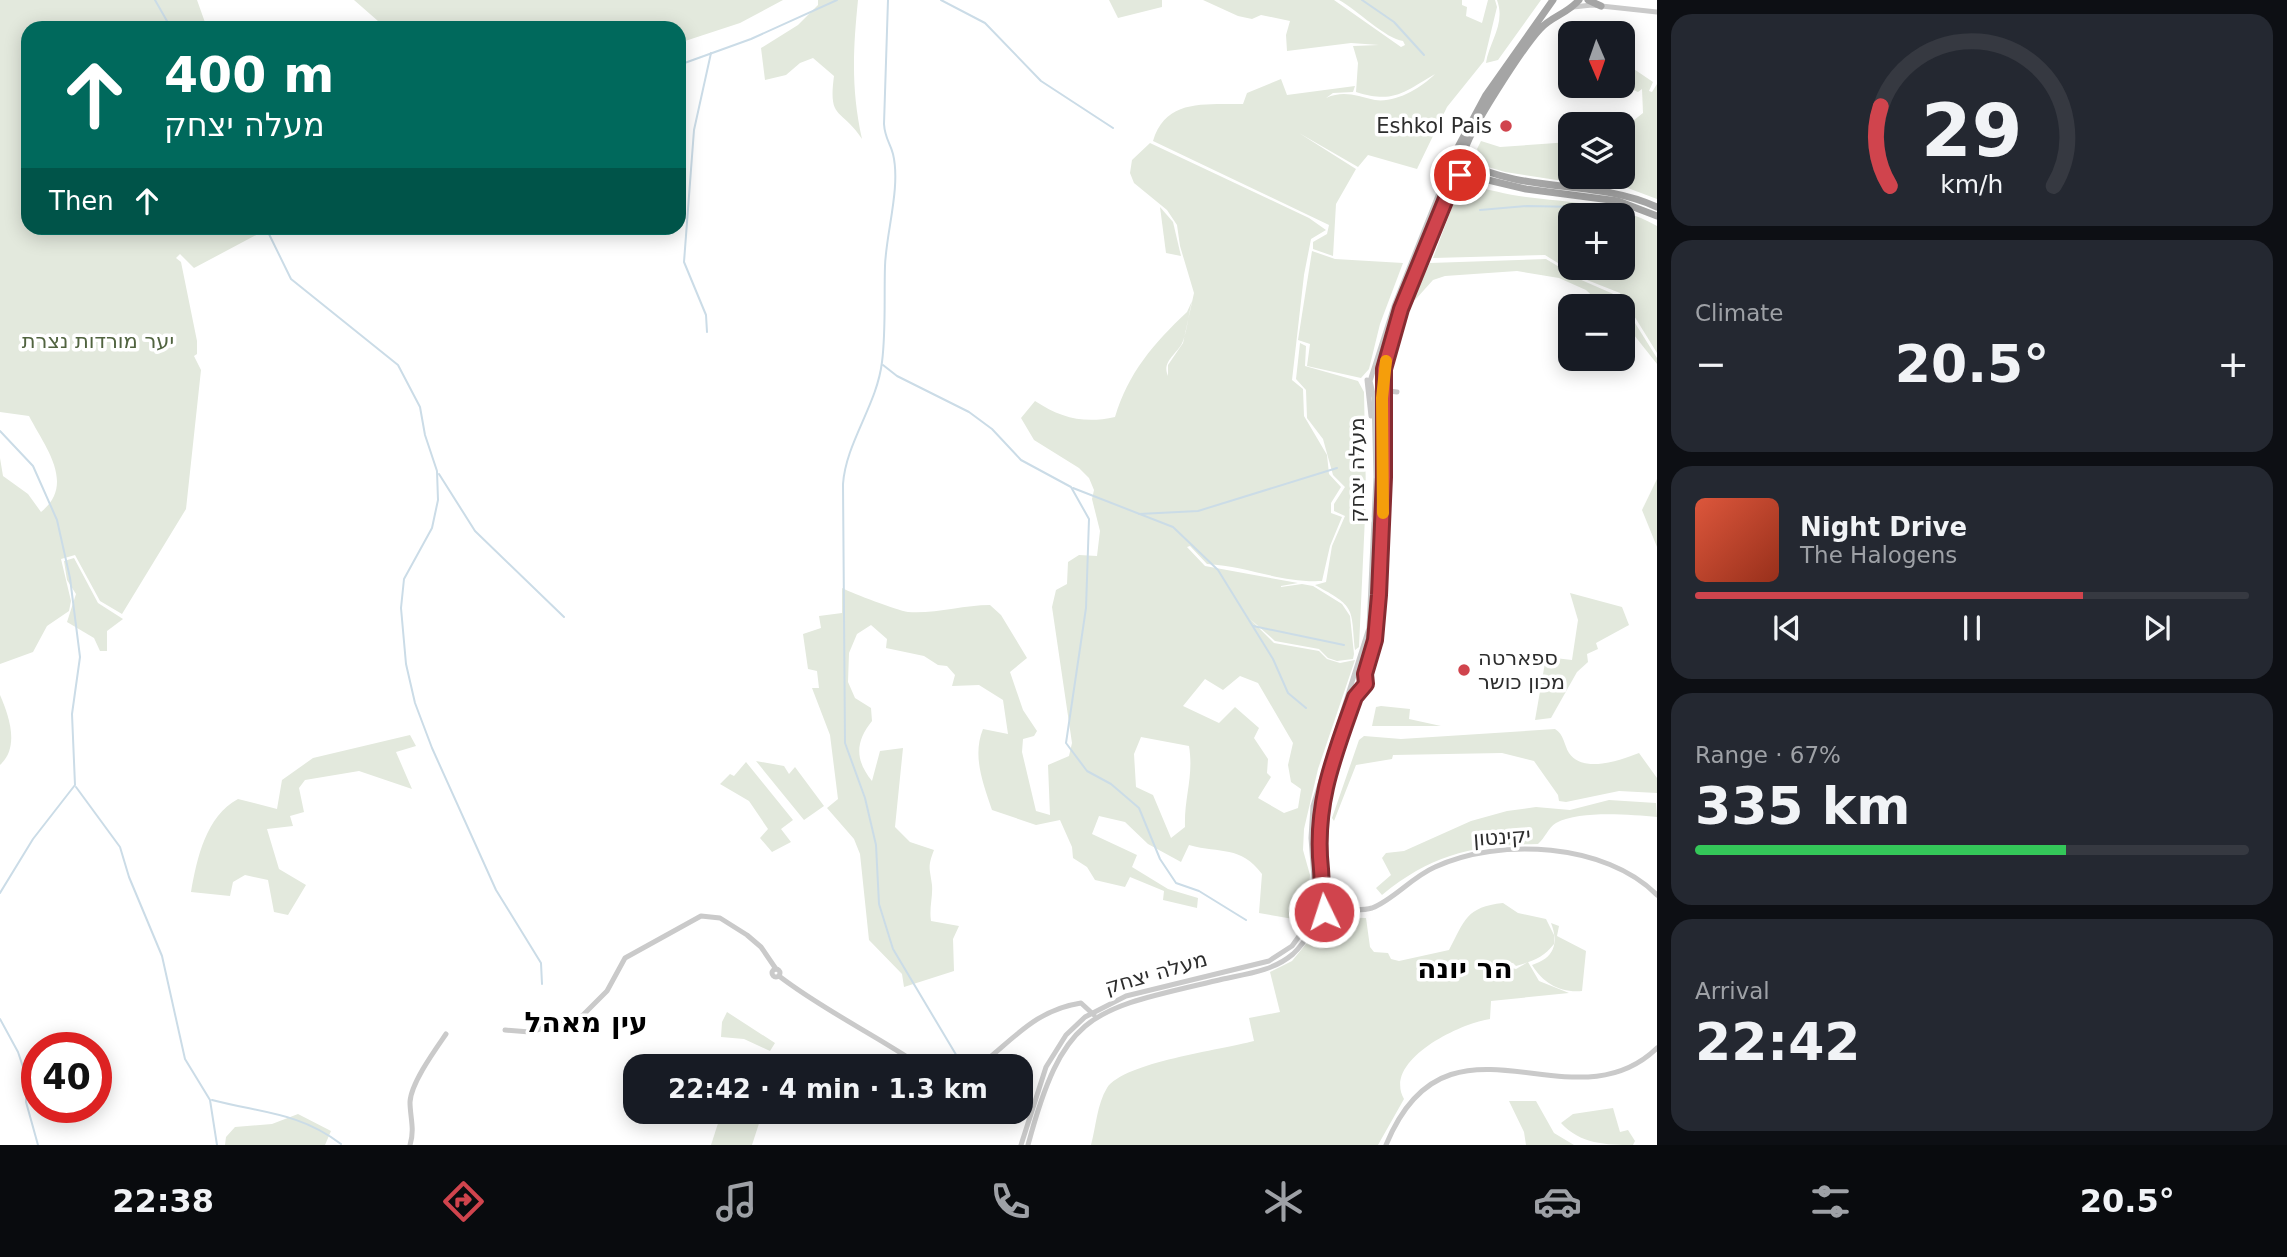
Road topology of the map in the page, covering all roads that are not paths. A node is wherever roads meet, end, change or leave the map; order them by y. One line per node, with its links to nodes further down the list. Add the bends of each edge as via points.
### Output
1 (1580, 0): 4 (street); 5 (main road)
2 (1588, 0): 4 (main road)
3 (1553, 1): 7 (main road, via 1550,12); 9 (main road, via 1486,95)
4 (1598, 6): 5 (street); 6 (street)
5 (1572, 7): 7 (main road)
6 (1657, 12)
7 (1557, 17): 8 (main road, via 1538,30 1493,99 1465,150)
8 (1466, 161): 9 (main road, via 1459,157); 10 (main road); 11 (main road, via 1517,180 1614,192)
9 (1450, 164): 10 (main road); 13 (street)
10 (1461, 174): 12 (main road, via 1526,189 1619,201); 15 (street, via 1454,179 1401,309)
11 (1657, 207)
12 (1657, 216)
13 (1397, 300): 14 (street); 20 (street, via 1386,319 1367,379)
14 (1372, 376): 15 (street); 16 (street, מעלה יצחק)
15 (1384, 376): 17 (street, מעלה יצחק)
16 (1372, 386): 17 (street); 20 (street, מעלה יצחק)
17 (1383, 387): 19 (street, מעלה יצחק)
18 (1397, 391): 19 (street, via 1389,391)
19 (1382, 403): 22 (street, מעלה יצחק, via 1378,617)
20 (1375, 453): 21 (street, מעלה יצחק, via 1370,616 1365,647)
21 (1353, 677): 22 (street); 23 (street)
22 (1365, 680): 24 (street)
23 (1350, 684): 24 (street); 27 (street, מעלה יצחק, via 1313,806)
24 (1359, 691): 26 (street, via 1320,807 1318,838)
25 (1657, 895): 28 (street, יקינטון, via 1634,876 1597,860 1552,851 1502,849 1454,859 1410,880 1376,906)
26 (1325, 903): 27 (street, יקינטון, via 1318,900); 28 (street, יקינטון); 29 (street)
27 (1313, 904): 29 (street, via 1316,913); 30 (street, מעלה יצחק, via 1312,918 1300,937 1269,961 1135,993)
28 (1352, 909): 29 (street, יקינטון)
29 (1323, 912): 30 (street, מעלה יצחק, via 1297,950 1271,967 1137,999)
30 (1094, 1015): 35 (street, via 1087,1005 1078,1003 1019,1029); 37 (street, מעלה יצחק, via 1066,1035 1045,1067); 38 (street, מעלה יצחק, via 1055,1063)
31 (505, 1030): 34 (street, via 530,1032 582,1016 607,991 625,958 701,916 720,918 747,935 805,996)
32 (446, 1034): 36 (street, via 410,1099)
33 (1657, 1048): 39 (street, via 1632,1066 1591,1079 1497,1068 1453,1074 1411,1102)
34 (903, 1054)
35 (992, 1054)
36 (410, 1145)
37 (1021, 1145)
38 (1028, 1145)
39 (1386, 1145)

